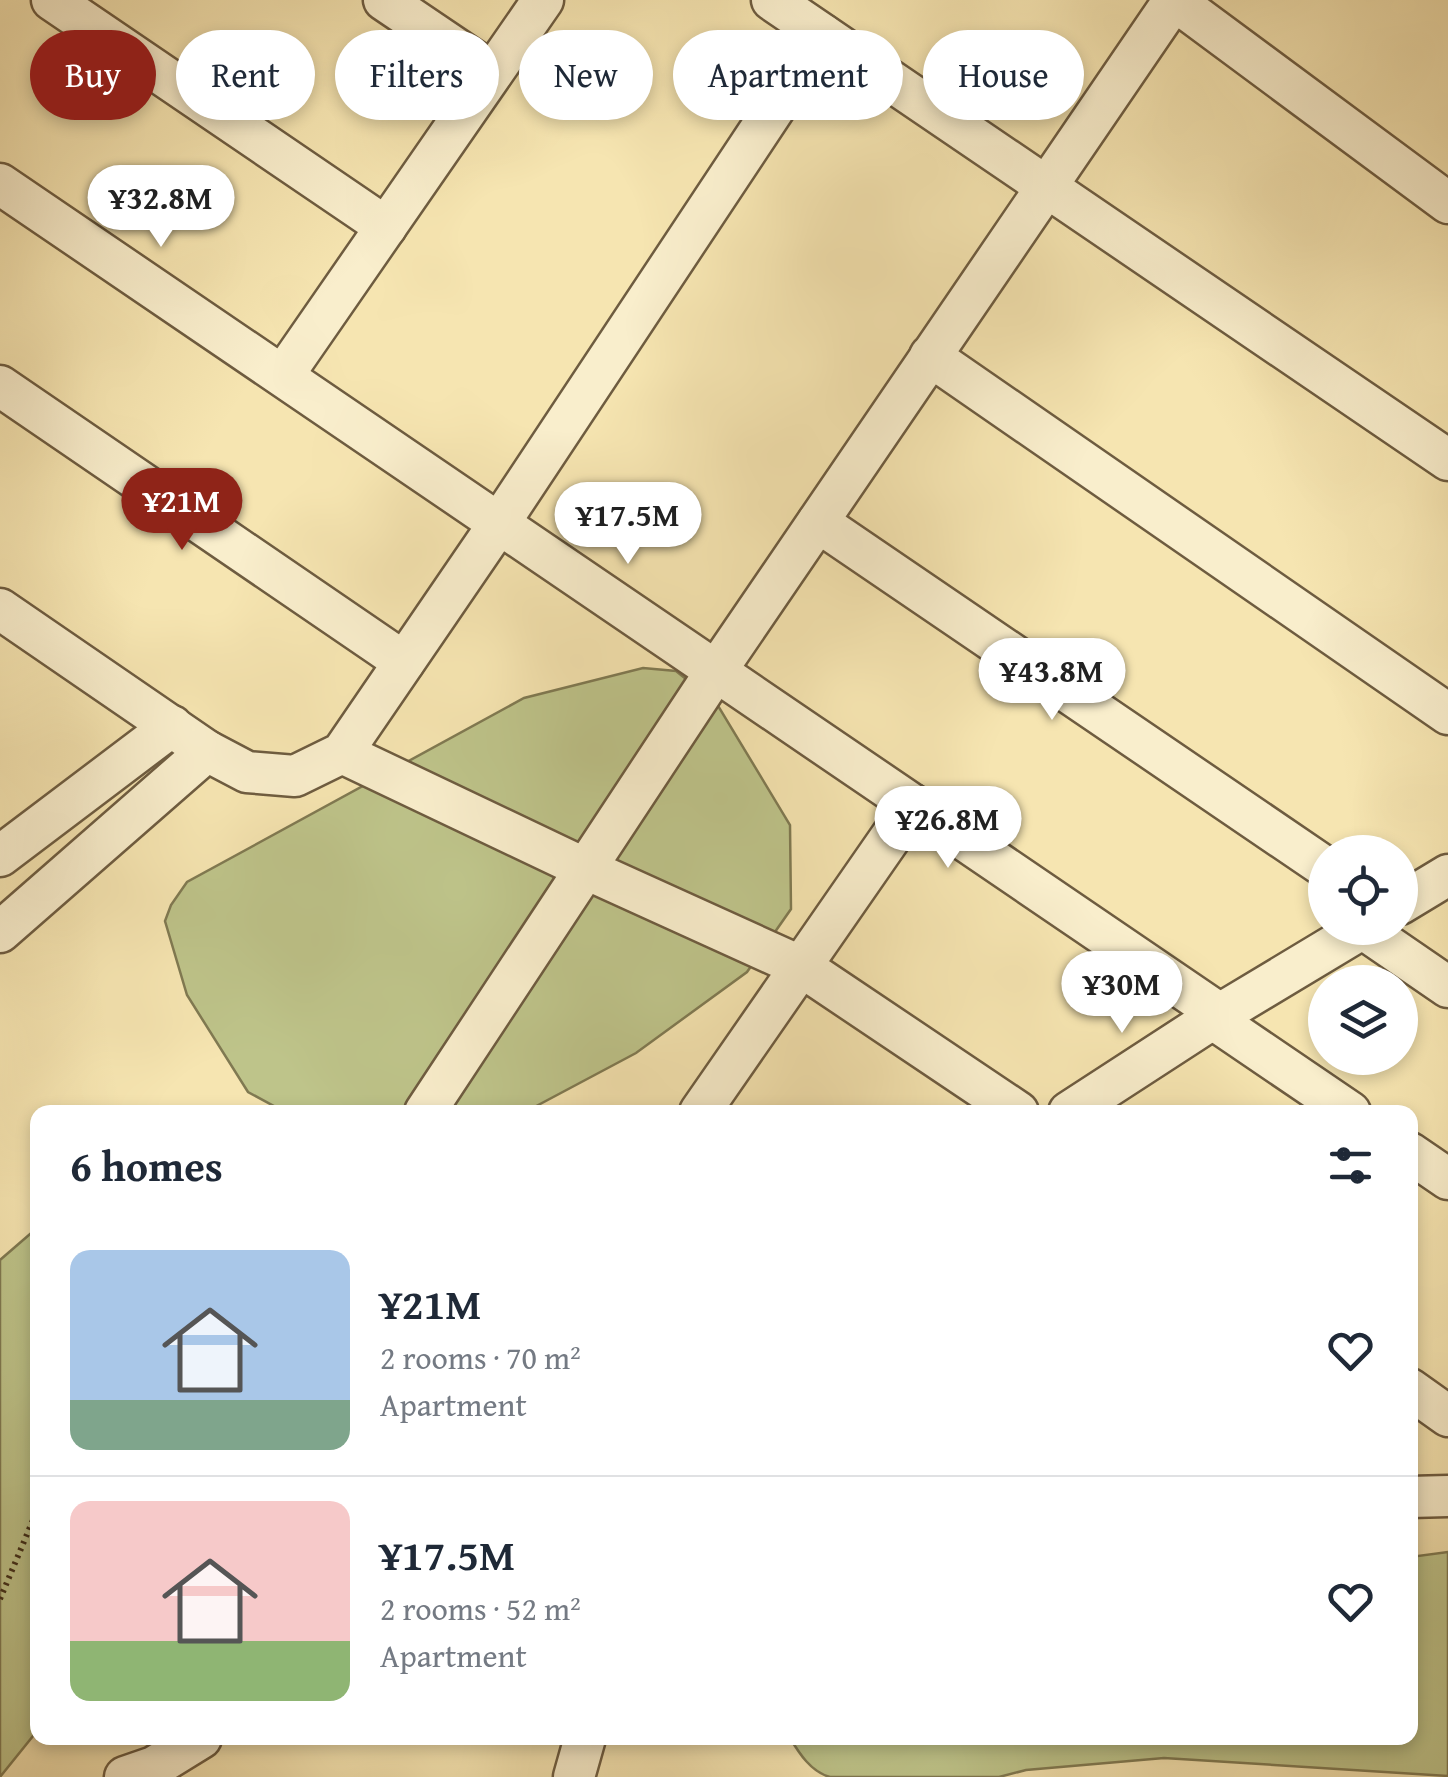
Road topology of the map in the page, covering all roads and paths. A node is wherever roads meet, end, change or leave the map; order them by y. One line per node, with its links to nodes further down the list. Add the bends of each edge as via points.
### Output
1 (52, 0): 15 (street)
2 (384, 0): 6 (street)
3 (543, 0): 8 (street)
4 (772, 0): 7 (street)
5 (1174, 0): 13 (street); 14 (street)
6 (428, 30)
7 (817, 30)
8 (499, 63)
9 (903, 88): 13 (street)
10 (459, 120): 15 (street)
11 (766, 120): 20 (street)
12 (0, 184): 17 (street)
13 (1047, 186): 16 (street); 19 (street)
14 (1448, 204)
15 (386, 226): 17 (street)
16 (930, 356): 21 (street); 25 (street)
17 (284, 374): 20 (street)
18 (0, 386): 23 (street)
19 (1448, 460)
20 (500, 522): 23 (street); 24 (street)
21 (818, 522): 24 (street); 30 (street)
22 (0, 609): 26 (street)
23 (404, 662): 28 (street)
24 (716, 671): 29 (street); 32 (street)
25 (1448, 714)
26 (172, 726): 27 (street); 31 (street)
27 (207, 751): 28 (street, via 247,772 295,776); 35 (street)
28 (342, 753): 32 (street)
29 (913, 805): 38 (street); 40 (street)
30 (1308, 855)
31 (0, 856)
32 (586, 869): 38 (street); 41 (street)
33 (1448, 874): 34 (street)
34 (1418, 893)
35 (0, 932)
36 (1334, 945): 40 (street)
37 (1387, 945): 39 (street)
38 (802, 967): 42 (street); 43 (street)
39 (1448, 986)
40 (1216, 1016): 44 (street); 45 (street)
41 (430, 1105)
42 (705, 1105)
43 (1008, 1105)
44 (1080, 1105)
45 (1340, 1105)
46 (1418, 1159): 47 (street)
47 (1448, 1180)
48 (1418, 1395): 49 (street)
49 (1448, 1416)
50 (1448, 1496): 51 (street)
51 (1418, 1497)
52 (30, 1527): 53 (path)
53 (0, 1599)
54 (190, 1745): 56 (street)
55 (582, 1745): 57 (street)
56 (125, 1777)
57 (574, 1777)

